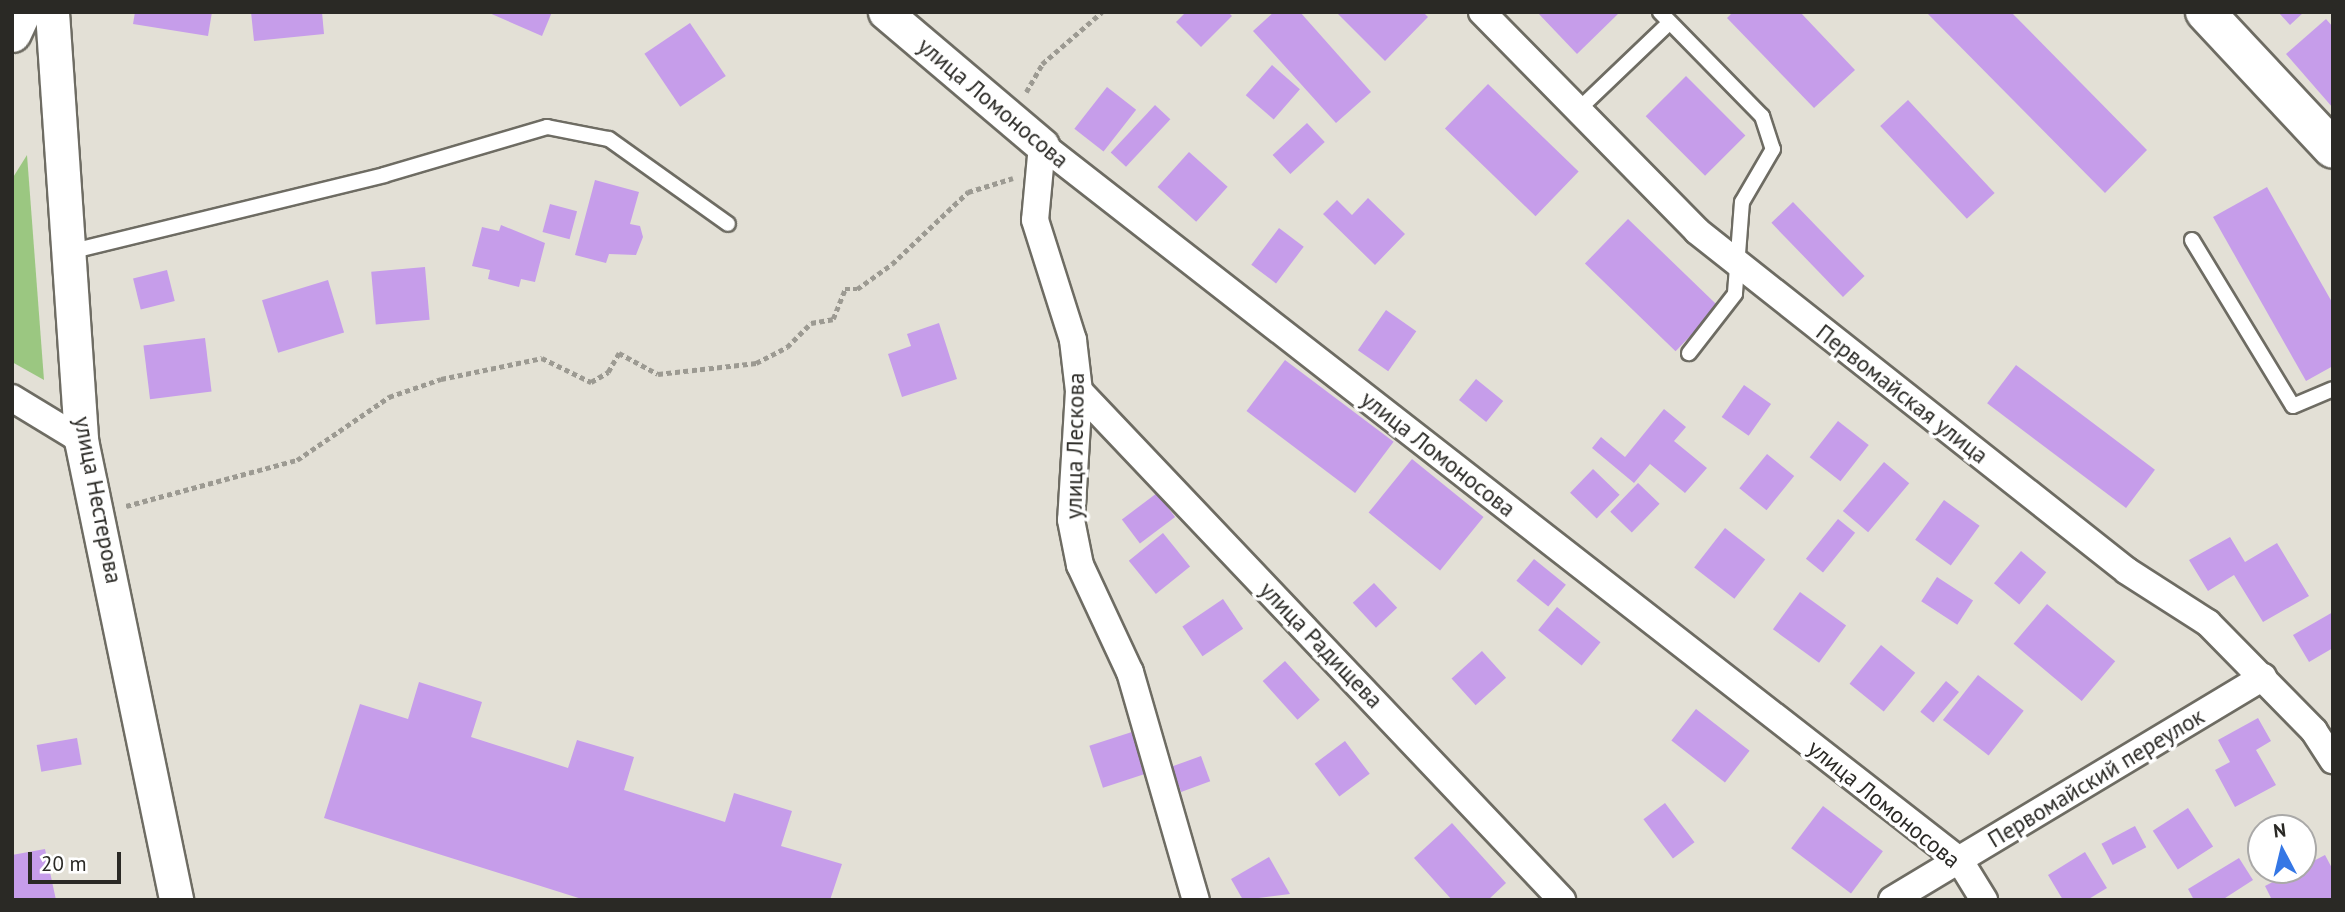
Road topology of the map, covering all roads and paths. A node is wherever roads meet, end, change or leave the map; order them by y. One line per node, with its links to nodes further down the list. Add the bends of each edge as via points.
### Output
1 (22, 12): 8 (main road)
2 (52, 12): 15 (street, улица Нестерова)
3 (885, 12): 10 (street, улица Ломоносова)
4 (1102, 12): 10 (path, via 1042,64)
5 (1482, 12): 9 (street, Первомайская улица)
6 (2205, 12): 11 (main road)
7 (1664, 18): 9 (lane); 16 (lane, via 1762,116 1773,149 1742,202)
8 (12, 33)
9 (1577, 111): 16 (street, Первомайская улица)
10 (1011, 119): 12 (street, улица Ломоносова)
11 (2333, 149)
12 (1041, 153): 19 (street, улица Лескова, via 1035,220 1073,340); 22 (path, via 968,192 892,264 857,289 845,289 833,319 811,323 787,347 756,363 658,374 619,353 608,372 591,382 542,358 440,379 389,397 297,460); 25 (street, улица Ломоносова)
13 (728, 225): 15 (lane, via 609,139 547,127 384,175)
14 (2192, 240): 18 (lane, via 2293,406)
15 (69, 252): 21 (street, улица Нестерова)
16 (1737, 265): 17 (lane, via 1735,294); 23 (street, Первомайская улица, via 2127,571 2208,623)
17 (1689, 353)
18 (2333, 389)
19 (1079, 391): 27 (street, улица Лескова, via 1071,520 1080,565 1130,672); 28 (street, улица Радищева)
20 (12, 398): 21 (street)
21 (81, 440): 22 (street, улица Нестерова)
22 (100, 513): 26 (street, улица Нестерова)
23 (2263, 677): 24 (street, Первомайская улица); 25 (street, Первомайский переулок)
24 (2333, 760)
25 (1960, 861): 29 (street, Первомайский переулок); 30 (street, улица Ломоносова)
26 (176, 900)
27 (1196, 900)
28 (1562, 900)
29 (1892, 900)
30 (1984, 900)

